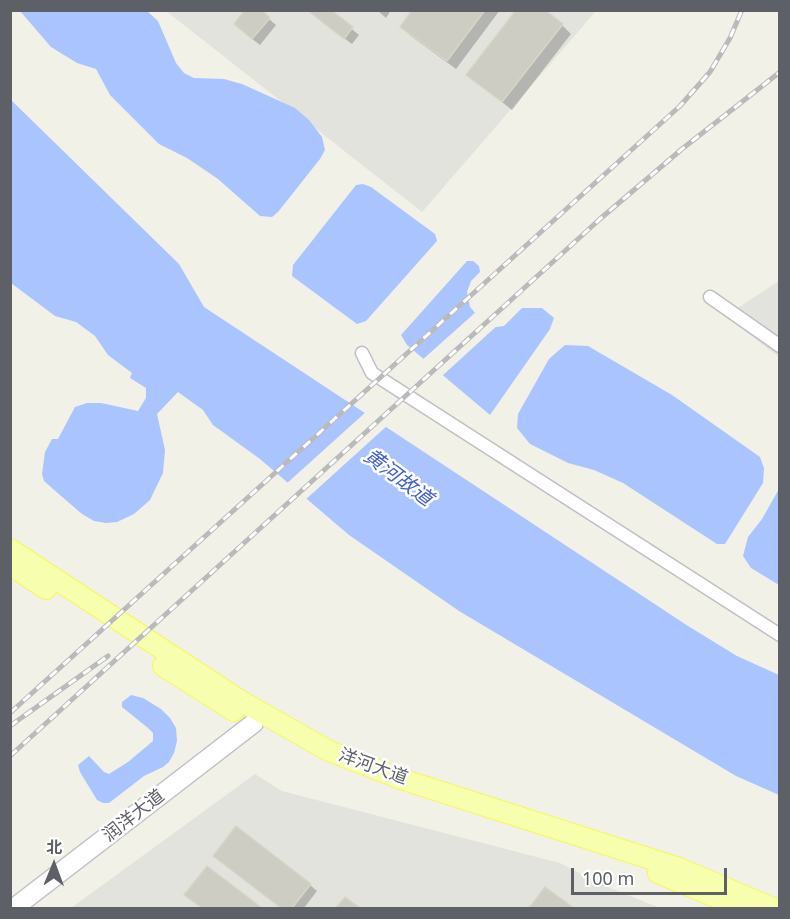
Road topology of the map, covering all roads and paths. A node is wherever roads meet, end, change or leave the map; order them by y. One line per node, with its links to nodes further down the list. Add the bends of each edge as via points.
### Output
1 (710, 297): 2 (street)
2 (780, 346)
3 (362, 353): 6 (street, via 372,373)
4 (10, 549): 10 (main road, 洋河大道, via 241,700 329,751 679,867)
5 (10, 566): 7 (main road, 洋河大道)
6 (780, 634)
7 (254, 723): 8 (street, 润洋大道); 9 (main road, 洋河大道, via 347,772 649,869)
8 (14, 909)
9 (743, 909)
10 (773, 909)

